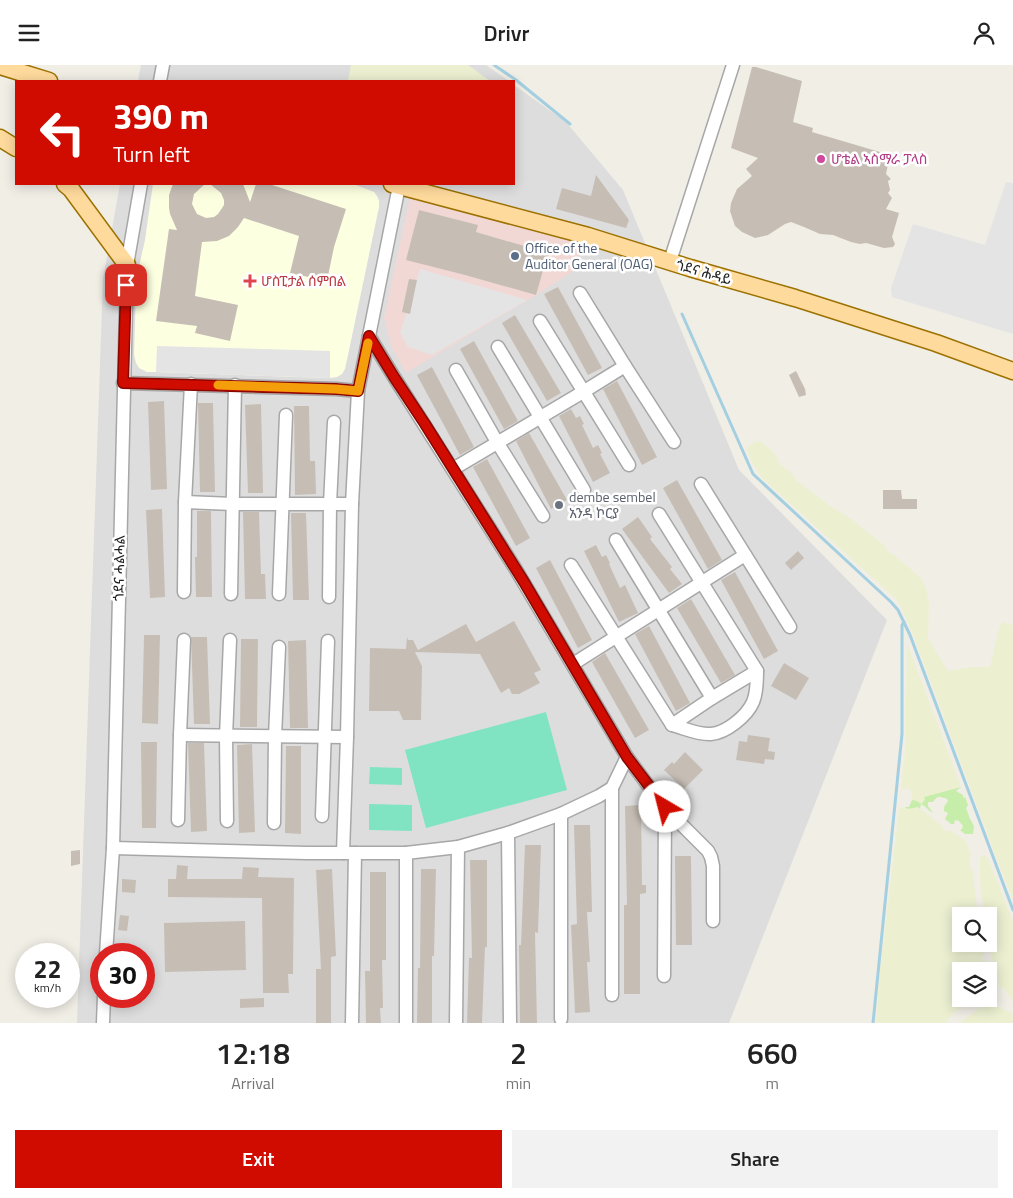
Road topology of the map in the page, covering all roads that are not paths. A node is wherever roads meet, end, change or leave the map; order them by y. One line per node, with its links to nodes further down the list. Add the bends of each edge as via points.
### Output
1 (163, 65): 5 (street)
2 (733, 65): 11 (street)
3 (0, 66): 4 (main road)
4 (46, 80)
5 (160, 80)
6 (0, 138): 7 (main road)
7 (15, 146)
8 (66, 185): 12 (main road)
9 (141, 185): 12 (street, ጎደና ሓልሓል)
10 (396, 185): 11 (main road, ጎደና ሕዳይ); 15 (street)
11 (670, 261): 19 (main road, ጎደና ሕዳይ, via 936,343)
12 (127, 265): 20 (street, ጎደና ሓልሓል)
13 (580, 293): 17 (street)
14 (540, 321): 24 (street)
15 (369, 336): 23 (street); 31 (street)
16 (498, 347): 26 (street)
17 (625, 366): 24 (street); 29 (street)
18 (456, 370): 28 (street)
19 (1013, 371)
20 (123, 383): 21 (street); 75 (street, ጎደና ሓልሓል)
21 (191, 384): 22 (street); 34 (street)
22 (235, 385): 23 (street); 35 (street)
23 (358, 391): 38 (street)
24 (583, 392): 26 (street); 30 (street)
25 (286, 415): 36 (street)
26 (541, 417): 28 (street); 33 (street)
27 (334, 422): 37 (street)
28 (497, 442): 31 (street); 40 (street)
29 (674, 442)
30 (628, 465)
31 (453, 469): 56 (street)
32 (701, 484): 42 (street)
33 (584, 490)
34 (185, 502): 35 (street); 45 (street)
35 (233, 504): 36 (street); 46 (street)
36 (282, 504): 37 (street); 47 (street)
37 (330, 504): 38 (street); 48 (street)
38 (352, 504): 64 (street)
39 (659, 514): 44 (street)
40 (543, 516)
41 (616, 540): 49 (street)
42 (745, 555): 44 (street); 50 (street)
43 (571, 565): 51 (street)
44 (702, 583): 49 (street); 57 (street)
45 (184, 592)
46 (231, 594)
47 (279, 594)
48 (329, 597)
49 (659, 610): 51 (street); 58 (street)
50 (790, 627)
51 (616, 637): 56 (street); 59 (street)
52 (184, 640): 60 (street)
53 (230, 640): 61 (street)
54 (328, 641): 63 (street)
55 (280, 647): 62 (street)
56 (573, 664): 65 (street)
57 (757, 671): 58 (street); 59 (street, via 753,703 737,722 710,734)
58 (712, 698): 59 (street)
59 (672, 725)
60 (180, 735): 61 (street); 70 (street)
61 (226, 737): 62 (street); 71 (street)
62 (275, 737): 63 (street); 72 (street)
63 (324, 737): 64 (street); 69 (street)
64 (347, 737): 76 (street)
65 (627, 757): 66 (street); 67 (street)
66 (612, 788): 68 (street); 81 (street)
67 (665, 807): 78 (street, via 712,857); 80 (street)
68 (561, 814): 73 (street); 83 (street)
69 (322, 817)
70 (178, 820)
71 (227, 821)
72 (274, 823)
73 (508, 833): 74 (street); 88 (street)
74 (458, 847): 77 (street); 87 (street)
75 (113, 848): 76 (street); 79 (street, ጎደና ሓልሓል)
76 (349, 853): 77 (street); 85 (street)
77 (406, 853): 86 (street)
78 (713, 921)
79 (107, 943)
80 (664, 976)
81 (612, 995)
82 (104, 1008): 84 (street)
83 (561, 1019)
84 (103, 1023)
85 (352, 1023)
86 (406, 1023)
87 (456, 1023)
88 (510, 1023)

